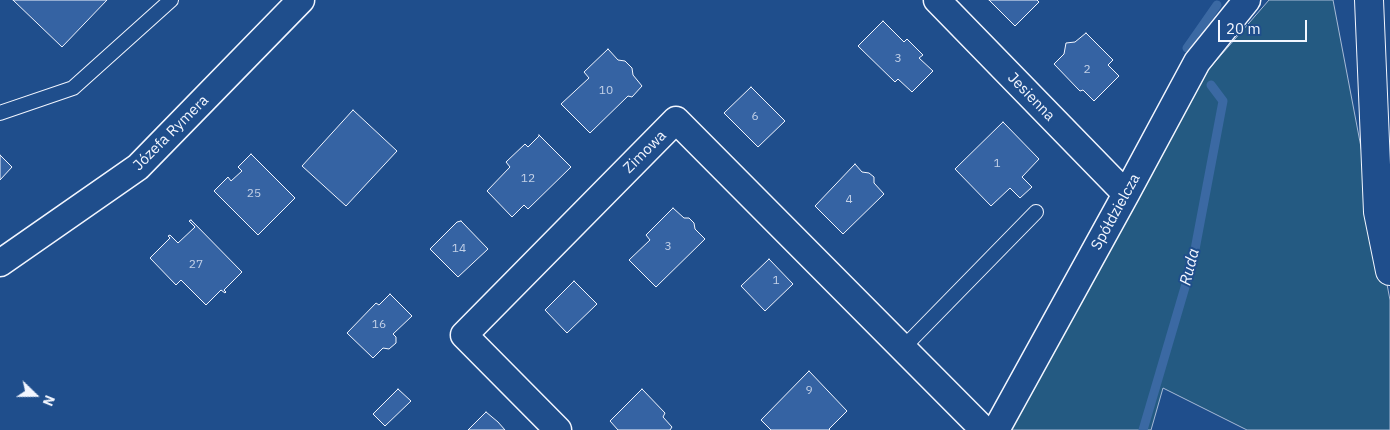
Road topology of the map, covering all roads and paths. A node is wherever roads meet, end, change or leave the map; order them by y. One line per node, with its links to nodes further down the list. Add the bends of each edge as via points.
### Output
1 (171, 0): 6 (lane, via 73,88)
2 (301, 0): 9 (street, Józefa Rymera, via 138,168)
3 (936, 0): 7 (street, Jesienna)
4 (1247, 0): 7 (street, Spółdzielcza, via 1197,62)
5 (1369, 0): 10 (street, via 1378,212)
6 (0, 113)
7 (1126, 194): 14 (street, Spółdzielcza)
8 (1036, 212): 11 (lane)
9 (2, 257)
10 (1390, 271)
11 (903, 348): 12 (street, Zimowa, via 676,120 464,335); 13 (street, Zimowa)
12 (558, 430)
13 (984, 430)
14 (996, 430)

